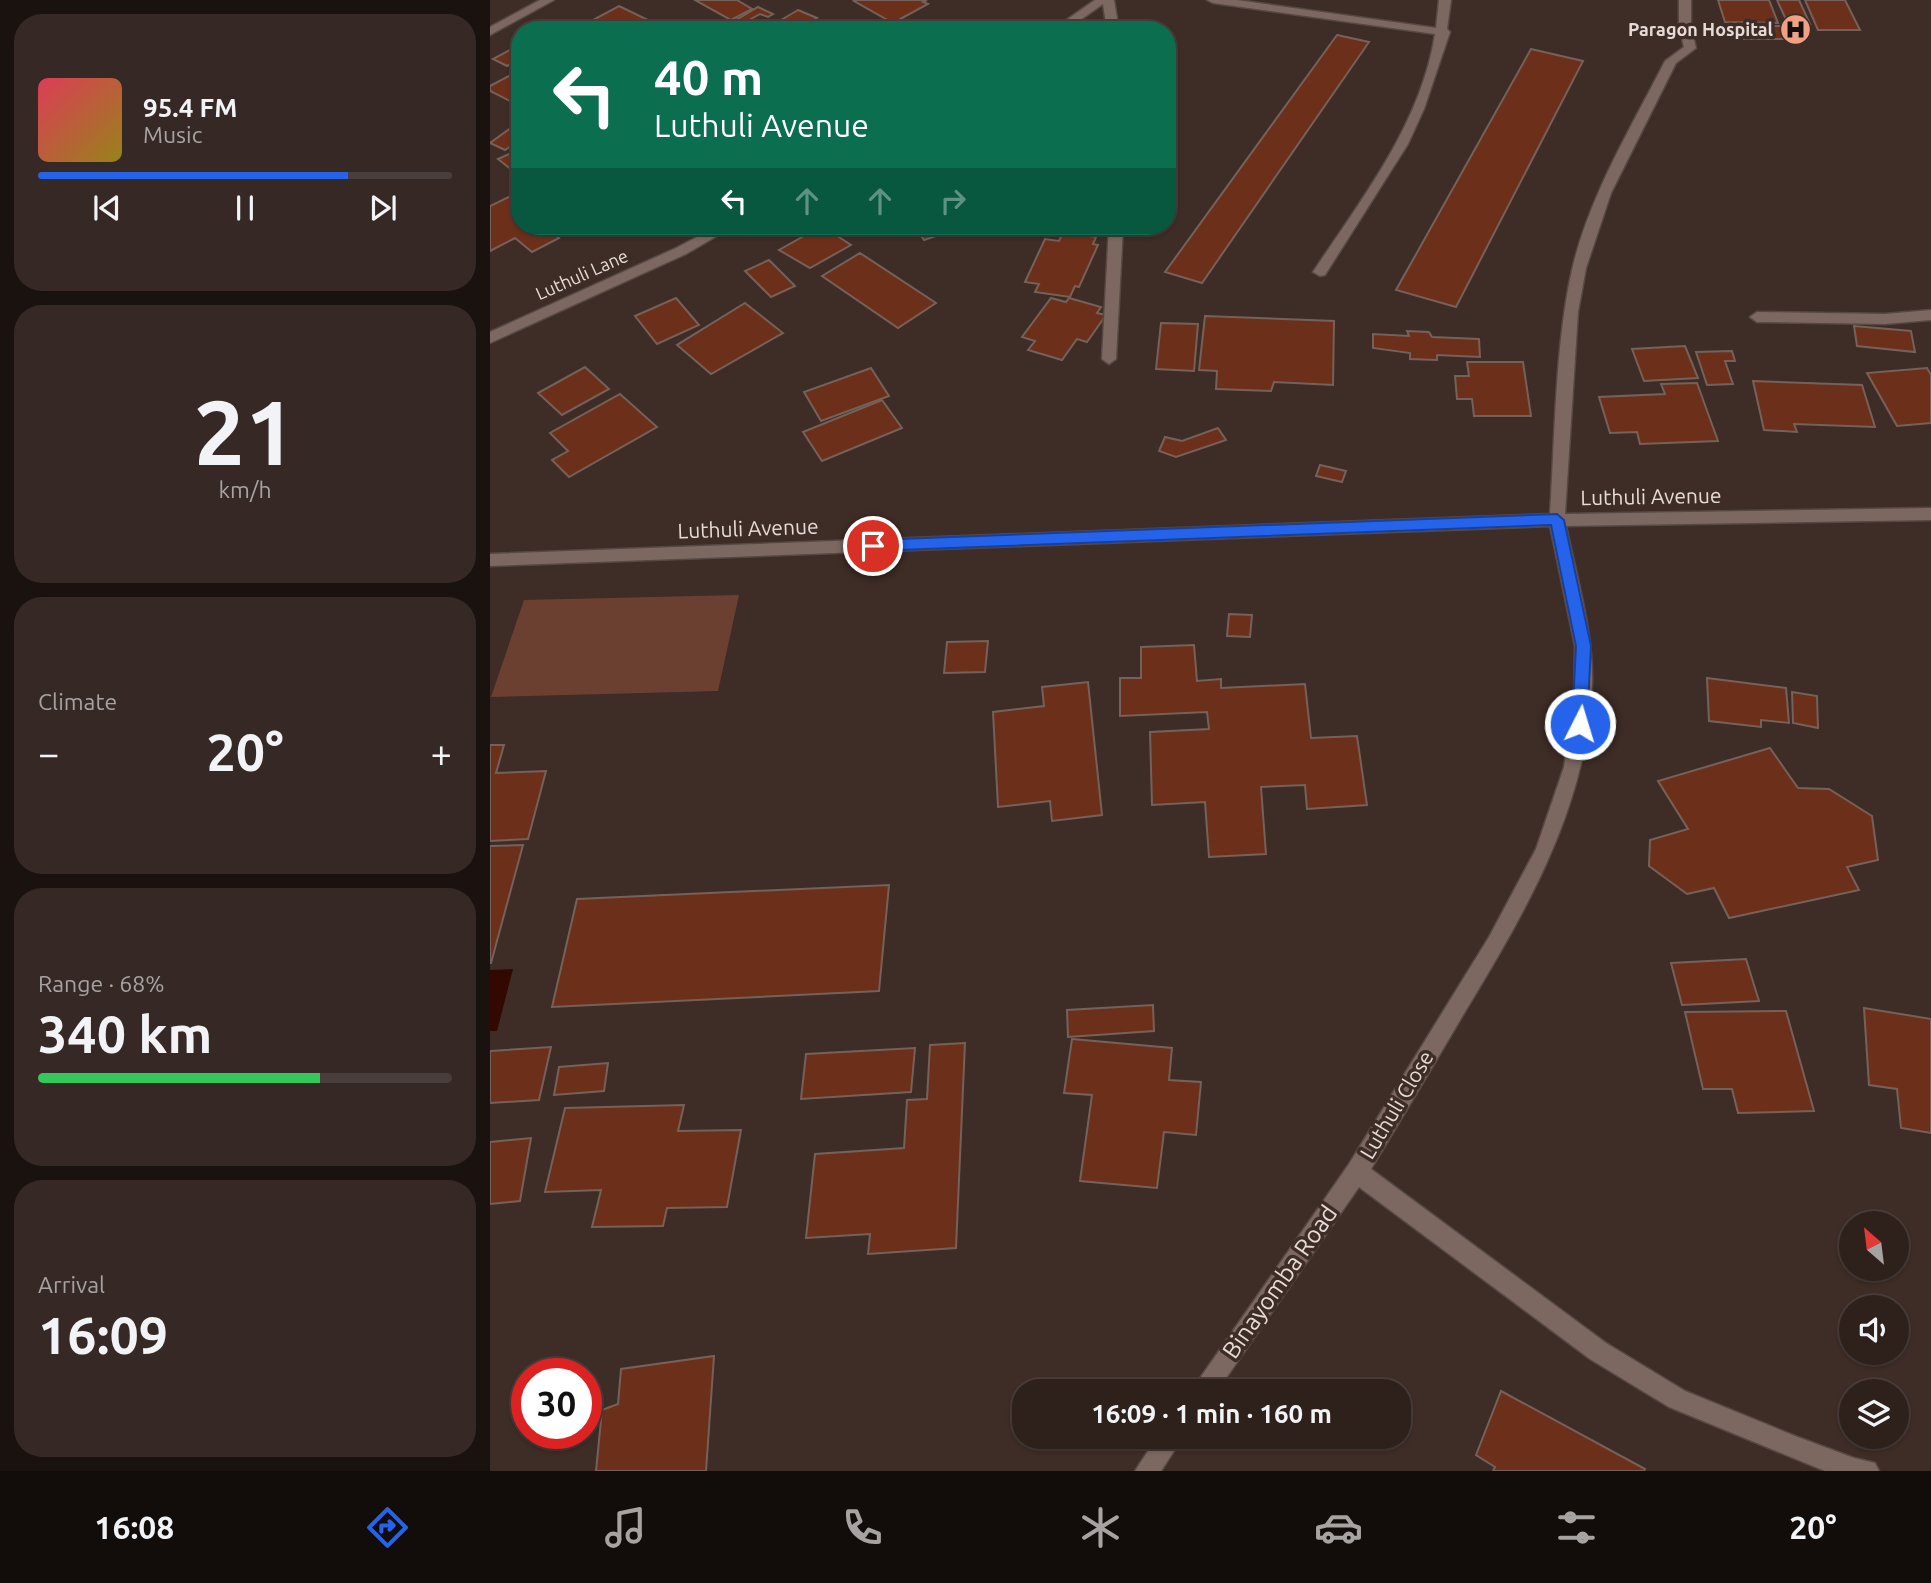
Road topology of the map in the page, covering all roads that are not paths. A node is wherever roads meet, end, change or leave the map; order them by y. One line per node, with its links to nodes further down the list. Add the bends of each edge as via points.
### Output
1 (548, 0): 9 (street)
2 (1102, 0): 7 (street)
3 (1108, 0): 8 (street)
4 (1213, 0): 10 (street)
5 (1445, 0): 10 (street)
6 (1685, 0): 19 (street, Luthuli Close, via 1690,48 1671,61 1605,193 1579,268 1566,363)
7 (1071, 21)
8 (1112, 21)
9 (490, 32)
10 (1444, 32): 13 (street, via 1434,73 1393,161)
11 (710, 235): 16 (street, Luthuli Lane)
12 (1116, 235): 17 (street)
13 (1320, 272)
14 (1931, 315): 15 (street)
15 (1757, 317)
16 (490, 338)
17 (1109, 359)
18 (1931, 514): 19 (street, Luthuli Avenue)
19 (1557, 520): 20 (street, Luthuli Avenue); 21 (street, Luthuli Close, via 1583,646 1583,702 1573,767 1545,851 1496,943)
20 (490, 560)
21 (1357, 1172): 22 (street, Binayomba Road); 25 (street, Luthuli Close, via 1598,1351 1677,1399 1795,1448)
22 (1211, 1379)
23 (1163, 1449): 24 (street)
24 (1147, 1471)
25 (1867, 1471)

